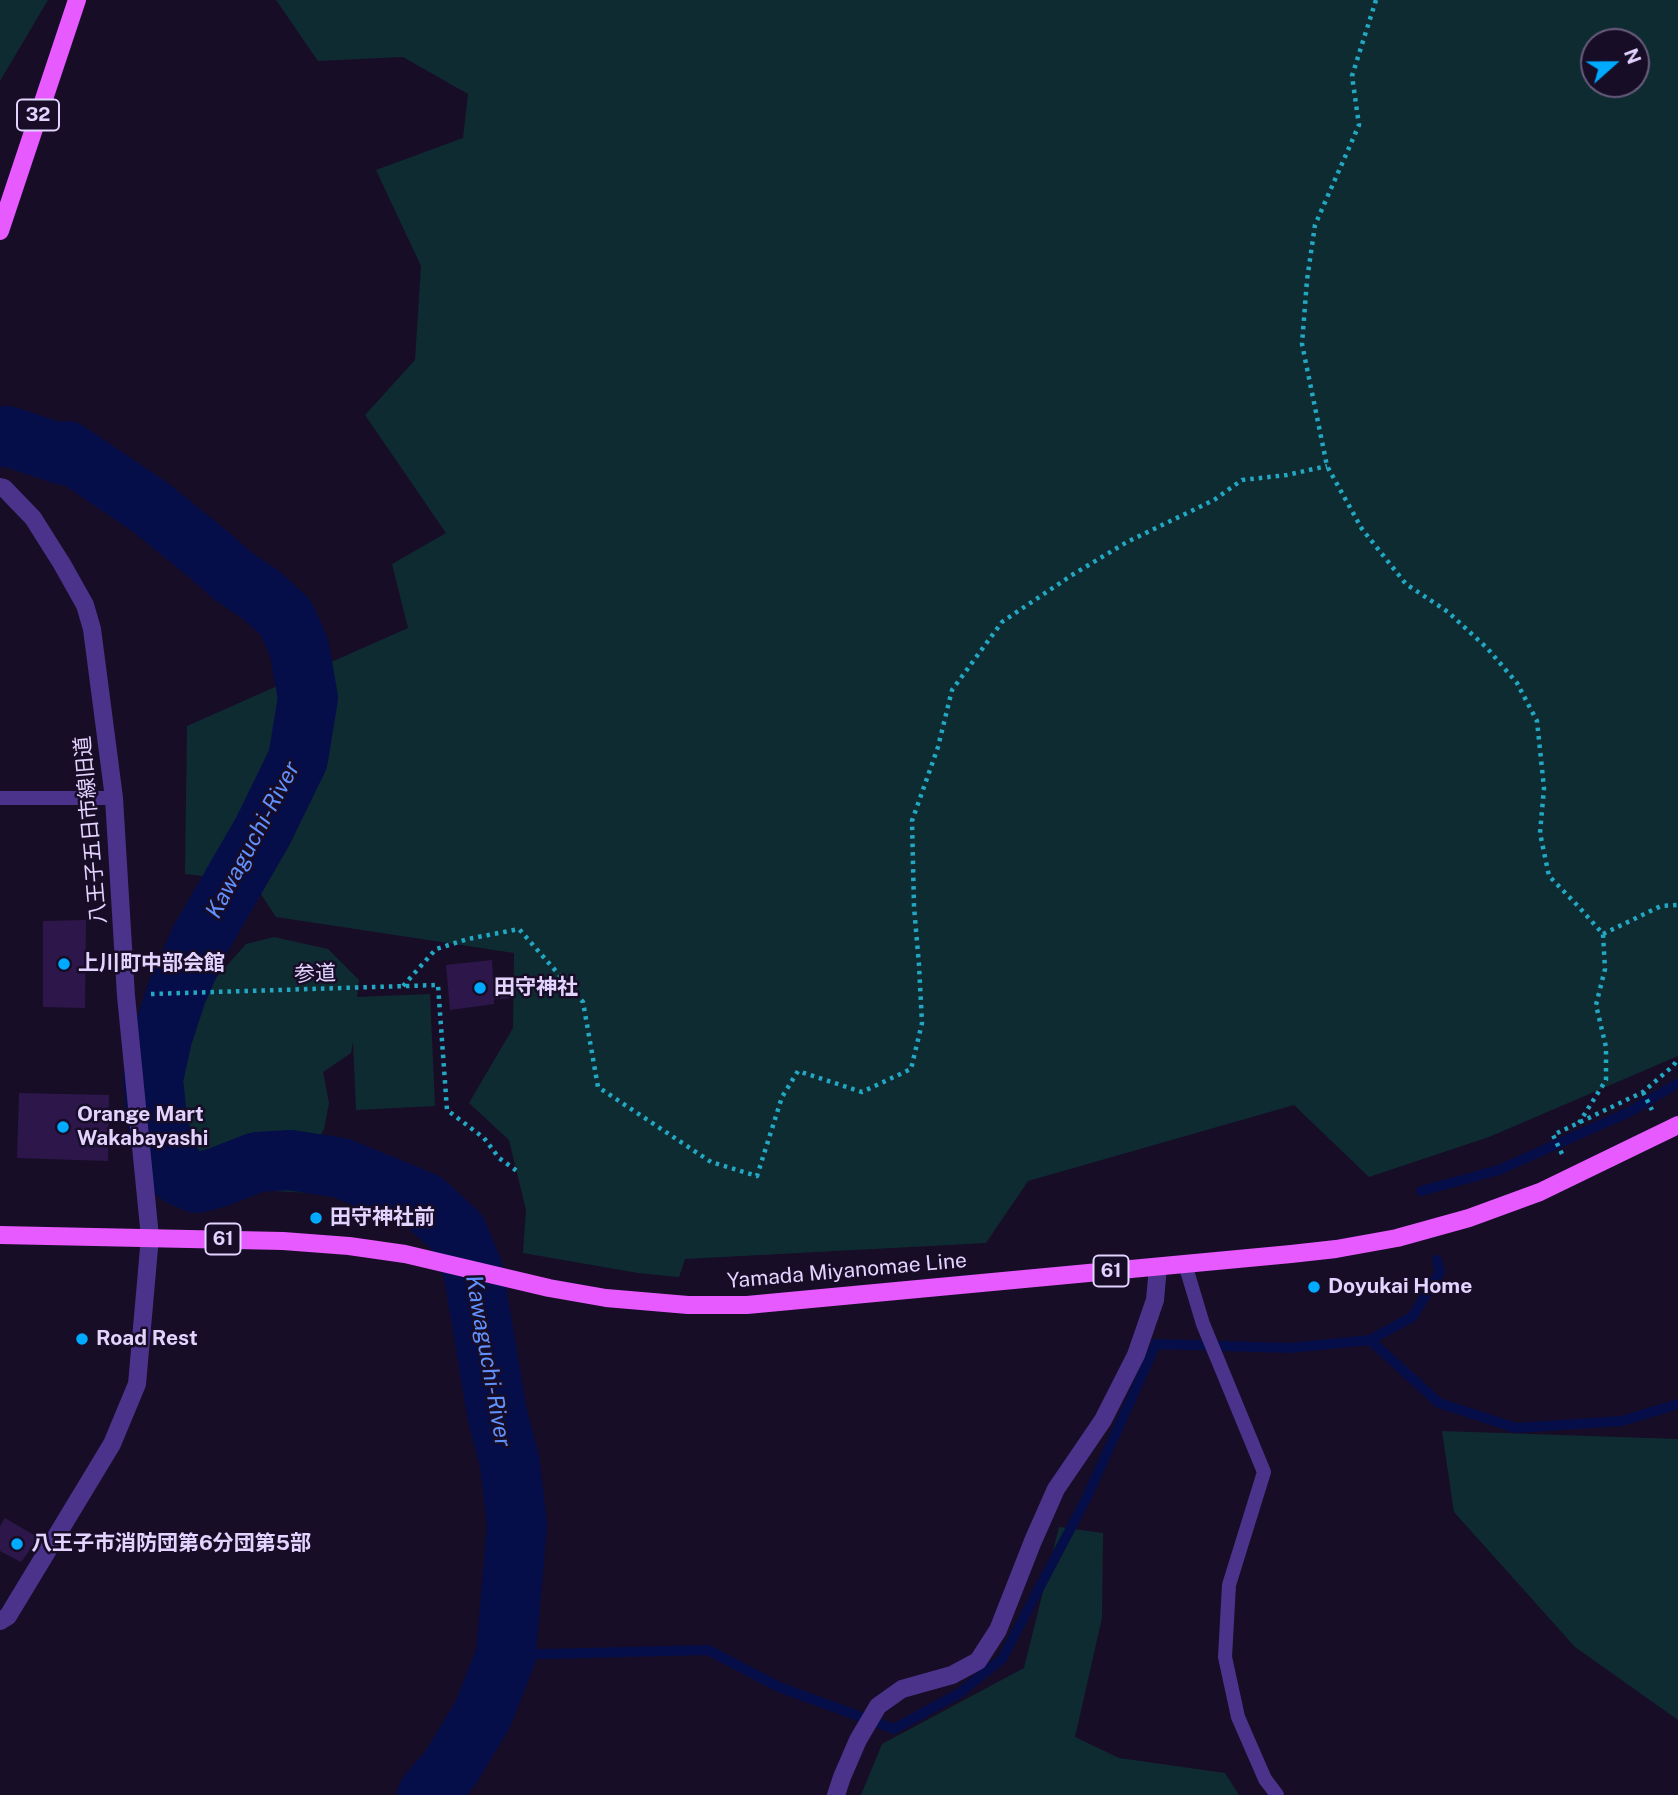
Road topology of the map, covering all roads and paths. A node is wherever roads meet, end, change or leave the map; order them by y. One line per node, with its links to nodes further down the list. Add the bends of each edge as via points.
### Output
1 (77, 0): 3 (main road, 32)
2 (1376, 0): 5 (path, via 1352,76 1359,125 1315,225 1307,280 1302,344)
3 (4, 201): 4 (main road, 32)
4 (0, 231)
5 (1327, 466): 10 (path, via 1362,528 1406,584 1448,612 1517,683 1537,721 1544,788 1540,833 1549,876); 13 (path, via 1242,480 1213,500 1116,548 1002,622 952,690 939,747 912,821 922,1023 911,1069 862,1092 798,1071 782,1097 757,1176 711,1162 598,1087 583,1002 519,929 436,949)
6 (0, 487): 7 (street, 八王子五日市線旧道, via 33,519 85,605)
7 (114, 797): 8 (lane); 21 (street, 八王子五日市線旧道, via 126,996)
8 (0, 798)
9 (1678, 905): 10 (path, via 1661,906)
10 (1603, 934): 16 (path, via 1605,969 1596,1005 1606,1046 1606,1080)
11 (446, 984): 12 (path, 参道)
12 (438, 985): 13 (path, 参道); 19 (path, via 447,1110)
13 (403, 986): 14 (path, 参道)
14 (161, 994)
15 (1678, 1059): 16 (path, via 1643,1092)
16 (1579, 1123): 18 (path)
17 (1678, 1125): 22 (main road, Yamada Miyanomae Line / 61, via 1540,1192 1434,1228 1336,1249)
18 (1553, 1135)
19 (517, 1171)
20 (0, 1235): 21 (main road, Yamada Miyanomae Line / 61)
21 (150, 1237): 23 (main road, Yamada Miyanomae Line / 61, via 372,1249 580,1294 688,1305 747,1305); 24 (street, 八王子五日市線旧道, via 137,1384 112,1444 8,1616)
22 (1185, 1264): 23 (main road, Yamada Miyanomae Line / 61); 26 (lane, via 1203,1324 1264,1472 1229,1585 1226,1657 1238,1717 1265,1779)
23 (1158, 1267): 25 (street, via 1156,1300 1136,1354 1103,1420 1056,1489 998,1630 978,1661 952,1675 902,1689 878,1706 858,1740)
24 (0, 1621)
25 (836, 1795)
26 (1277, 1795)

